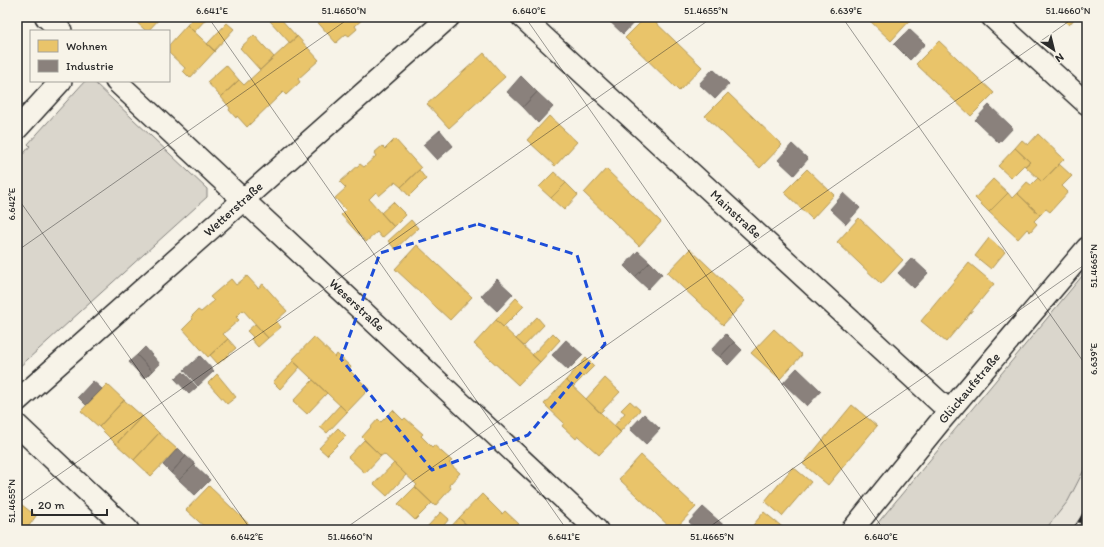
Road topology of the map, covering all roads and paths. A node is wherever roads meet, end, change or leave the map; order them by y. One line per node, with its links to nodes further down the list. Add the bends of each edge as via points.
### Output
1 (46, 17): 5 (street)
2 (449, 17): 10 (street, Wetterstraße)
3 (522, 17): 13 (street, Mainstraße)
4 (992, 17): 8 (street)
5 (60, 30)
6 (60, 82): 9 (street)
7 (117, 82): 10 (street, Weserstraße)
8 (1087, 104)
9 (17, 129)
10 (244, 199): 12 (street, Wetterstraße); 16 (street, Weserstraße)
11 (1087, 248): 13 (street, Glückaufstraße)
12 (17, 401)
13 (949, 411): 17 (street, Glückaufstraße)
14 (17, 425): 15 (street)
15 (128, 530)
16 (597, 530)
17 (852, 530)

